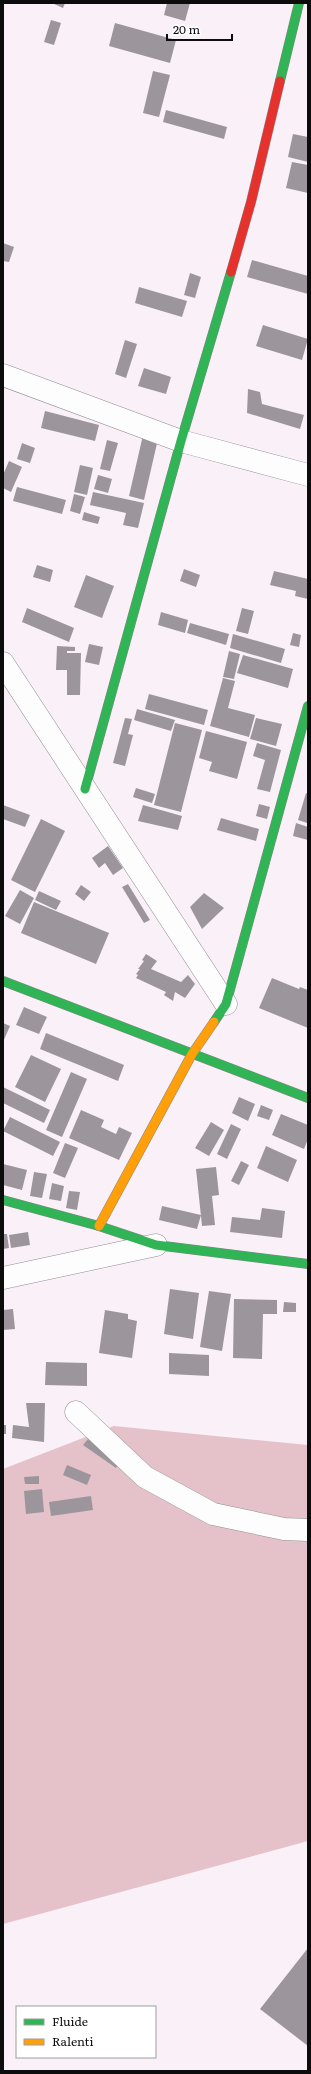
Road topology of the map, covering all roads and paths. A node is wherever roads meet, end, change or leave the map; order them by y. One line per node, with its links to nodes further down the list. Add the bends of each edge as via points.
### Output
1 (299, 3): 3 (street, via 251,202)
2 (3, 375): 3 (street)
3 (181, 441): 4 (street); 7 (street)
4 (308, 475)
5 (3, 662): 7 (street)
6 (308, 706): 9 (street)
7 (85, 789): 9 (street)
8 (3, 981): 10 (street)
9 (226, 1004): 10 (street)
10 (192, 1054): 11 (street); 13 (street)
11 (308, 1098)
12 (3, 1200): 13 (street)
13 (99, 1226): 14 (street)
14 (156, 1245): 15 (street); 16 (street)
15 (308, 1264)
16 (3, 1278)
17 (76, 1412): 18 (street, via 145,1477 213,1514 284,1530)
18 (308, 1530)

